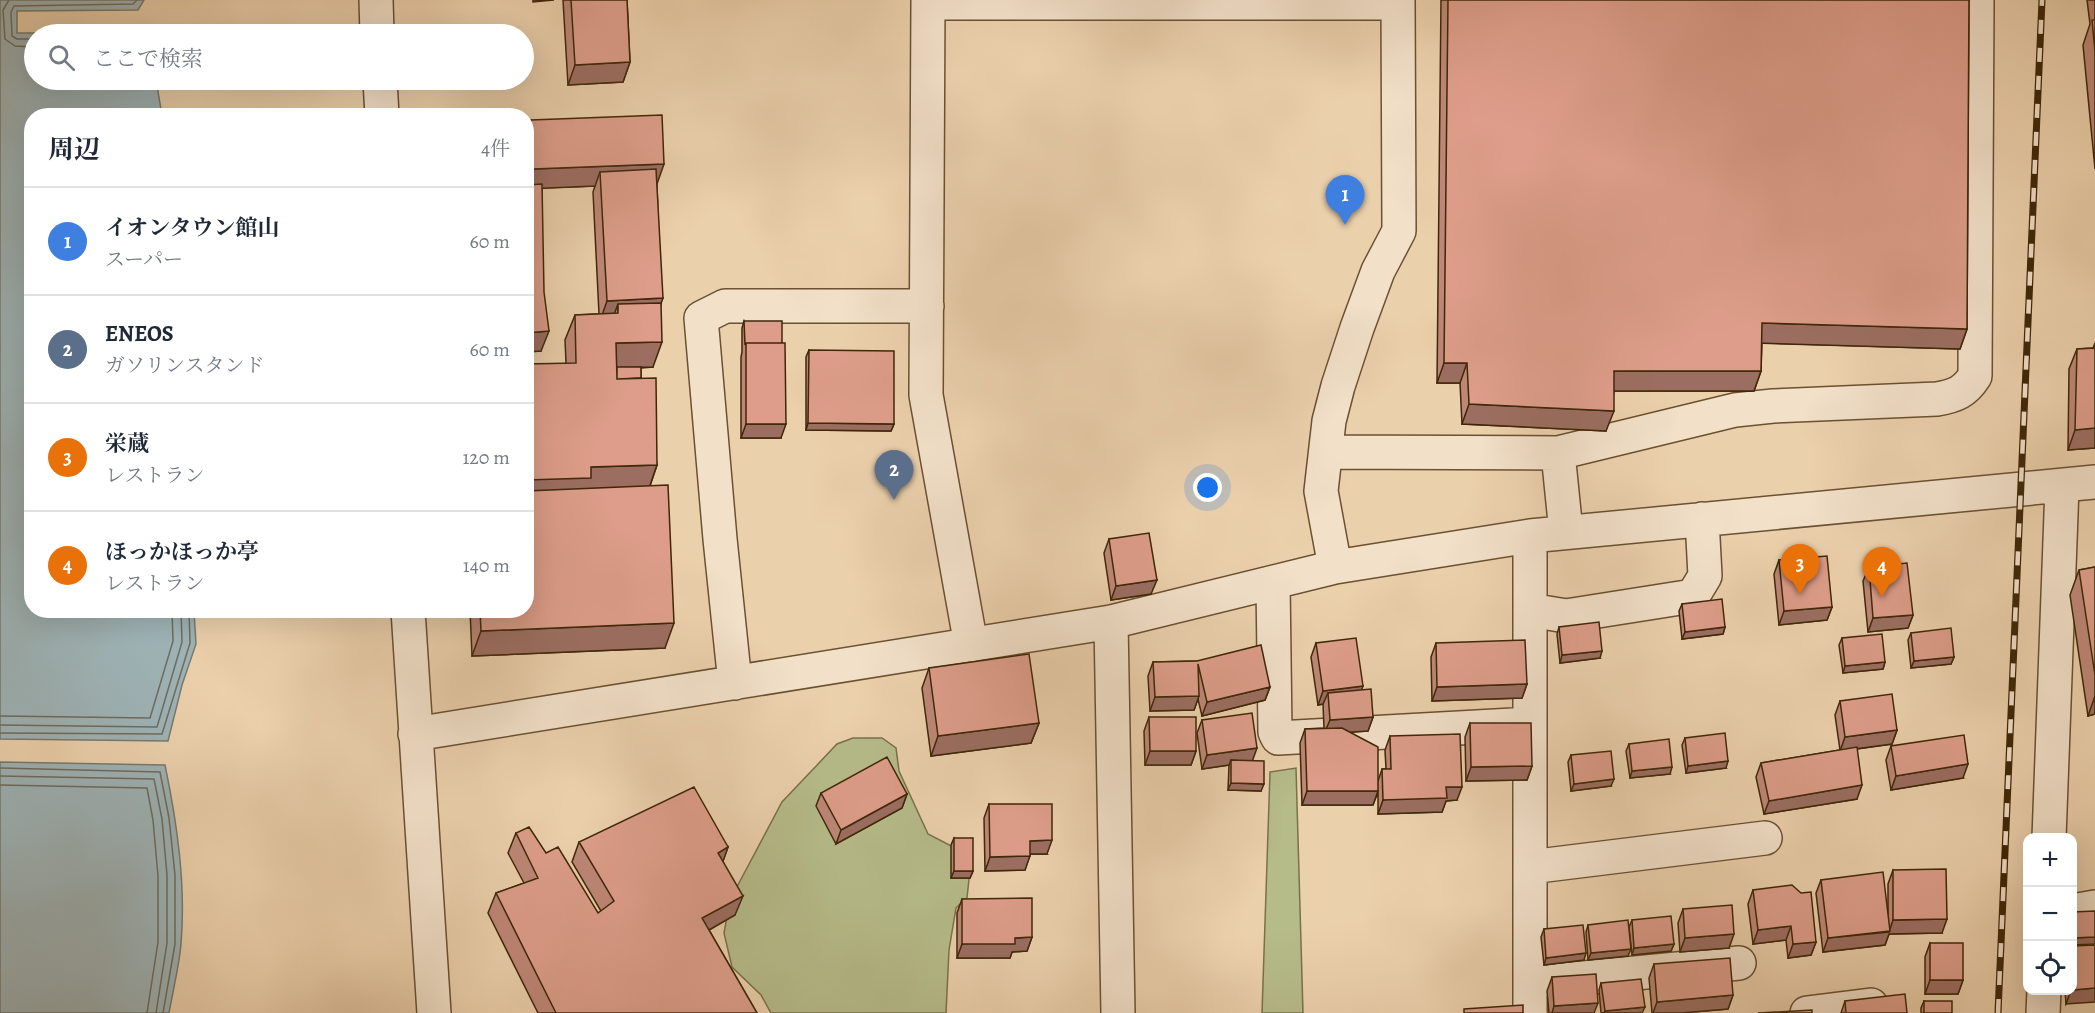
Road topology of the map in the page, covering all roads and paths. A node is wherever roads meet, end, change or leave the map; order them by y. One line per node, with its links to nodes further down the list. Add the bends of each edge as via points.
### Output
1 (376, 0): 5 (street)
2 (1977, 0): 10 (street, via 1975,376 1968,387 1956,396 1937,399 1735,410)
3 (1398, 1): 4 (street); 9 (street, via 1399,231 1378,271 1357,328 1332,413)
4 (928, 2): 8 (street)
5 (377, 24)
6 (381, 90): 7 (street)
7 (382, 108)
8 (927, 306): 21 (street, via 927,395); 22 (street, via 725,306 701,318)
9 (1326, 452): 10 (street); 16 (street, via 1321,491)
10 (1558, 453): 14 (street)
11 (2095, 482): 12 (street)
12 (2062, 487): 13 (street); 25 (street)
13 (1702, 519): 14 (street); 18 (street, via 1705,576 1693,596 1566,616)
14 (1566, 532): 15 (street)
15 (1530, 536): 16 (street); 18 (street)
16 (1335, 567): 17 (street)
17 (1273, 583): 20 (street); 23 (street, via 1278,738)
18 (1530, 610): 23 (street)
19 (408, 618): 24 (street)
20 (1111, 622): 21 (street); 35 (street)
21 (970, 645): 22 (street)
22 (735, 682): 24 (street)
23 (1530, 724): 27 (street)
24 (415, 734): 34 (street)
25 (2049, 833)
26 (1765, 838): 27 (street)
27 (1530, 867): 32 (street)
28 (2095, 907): 29 (street)
29 (2077, 909)
30 (1739, 963): 32 (street)
31 (2044, 995): 37 (street)
32 (1530, 998)
33 (1872, 1005): 36 (street)
34 (434, 1013)
35 (1118, 1013)
36 (1807, 1013)
37 (2043, 1013)

